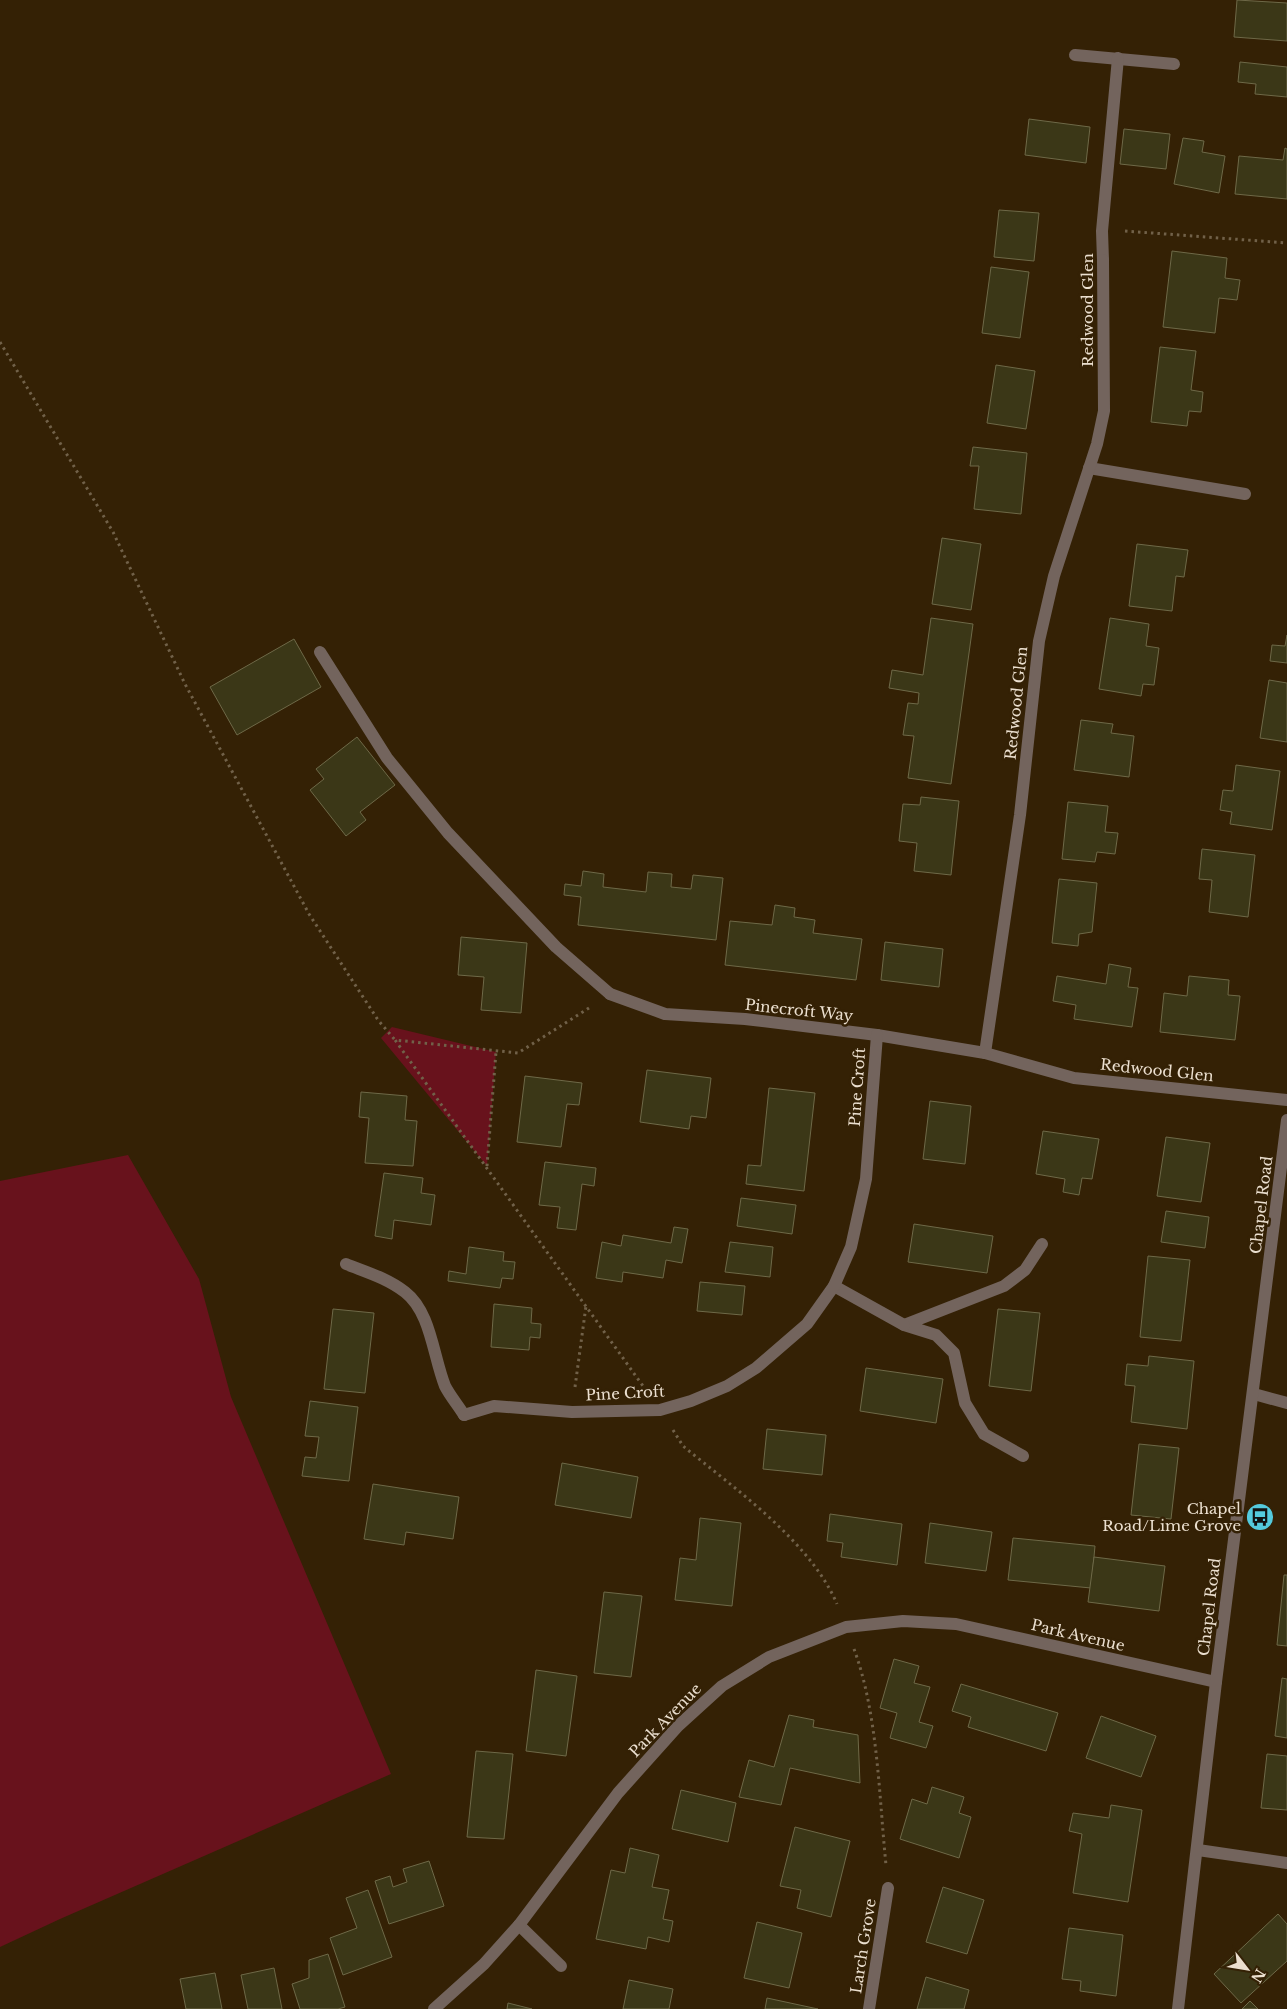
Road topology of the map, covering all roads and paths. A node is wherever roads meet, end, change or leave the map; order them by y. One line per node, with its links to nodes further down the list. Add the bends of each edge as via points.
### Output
1 (1075, 56): 2 (street)
2 (1118, 58): 3 (street); 4 (street, Redwood Glen)
3 (1174, 64)
4 (1102, 231): 5 (path, via 1145,231); 7 (street, Redwood Glen, via 1104,411)
5 (1287, 243)
6 (0, 342): 12 (path, via 113,532 185,684 309,914 378,1020)
7 (1089, 468): 8 (street); 13 (street, Redwood Glen, via 1054,576 1039,640 1020,815)
8 (1245, 494)
9 (320, 652): 10 (street, via 387,758 448,833 556,947)
10 (610, 994): 11 (street, Pinecroft Way, via 666,1014 745,1019); 16 (path, via 518,1053 496,1052)
11 (877, 1035): 13 (street, Pinecroft Way); 19 (street, Pine Croft, via 866,1179 851,1246)
12 (395, 1040)
13 (985, 1053): 14 (street, Redwood Glen, via 1074,1078)
14 (1287, 1100)
15 (1287, 1120): 22 (street, Chapel Road)
16 (487, 1166)
17 (1042, 1244): 21 (street, via 1025,1270 1004,1286)
18 (346, 1264): 24 (street, Pine Croft, via 386,1279 406,1292 418,1306 446,1387 464,1415 494,1406)
19 (834, 1286): 21 (street); 24 (street, Pine Croft, via 807,1324 756,1368 727,1386 660,1410)
20 (586, 1306): 24 (path)
21 (904, 1325): 25 (street, via 936,1335 954,1354 965,1403 984,1434)
22 (1254, 1394): 23 (street); 26 (street, Chapel Road)
23 (1287, 1403)
24 (572, 1412)
25 (1023, 1456)
26 (1216, 1682): 27 (street, Chapel Road); 30 (street, Park Avenue, via 956,1624 903,1621 846,1626 769,1657 722,1686 678,1726 618,1794)
27 (1198, 1850): 28 (street); 34 (street, Chapel Road)
28 (1287, 1863)
29 (888, 1888): 33 (street, Larch Grove)
30 (520, 1925): 31 (street); 32 (street, Park Avenue, via 484,1964)
31 (561, 1966)
32 (434, 2009)
33 (869, 2009)
34 (1178, 2009)

